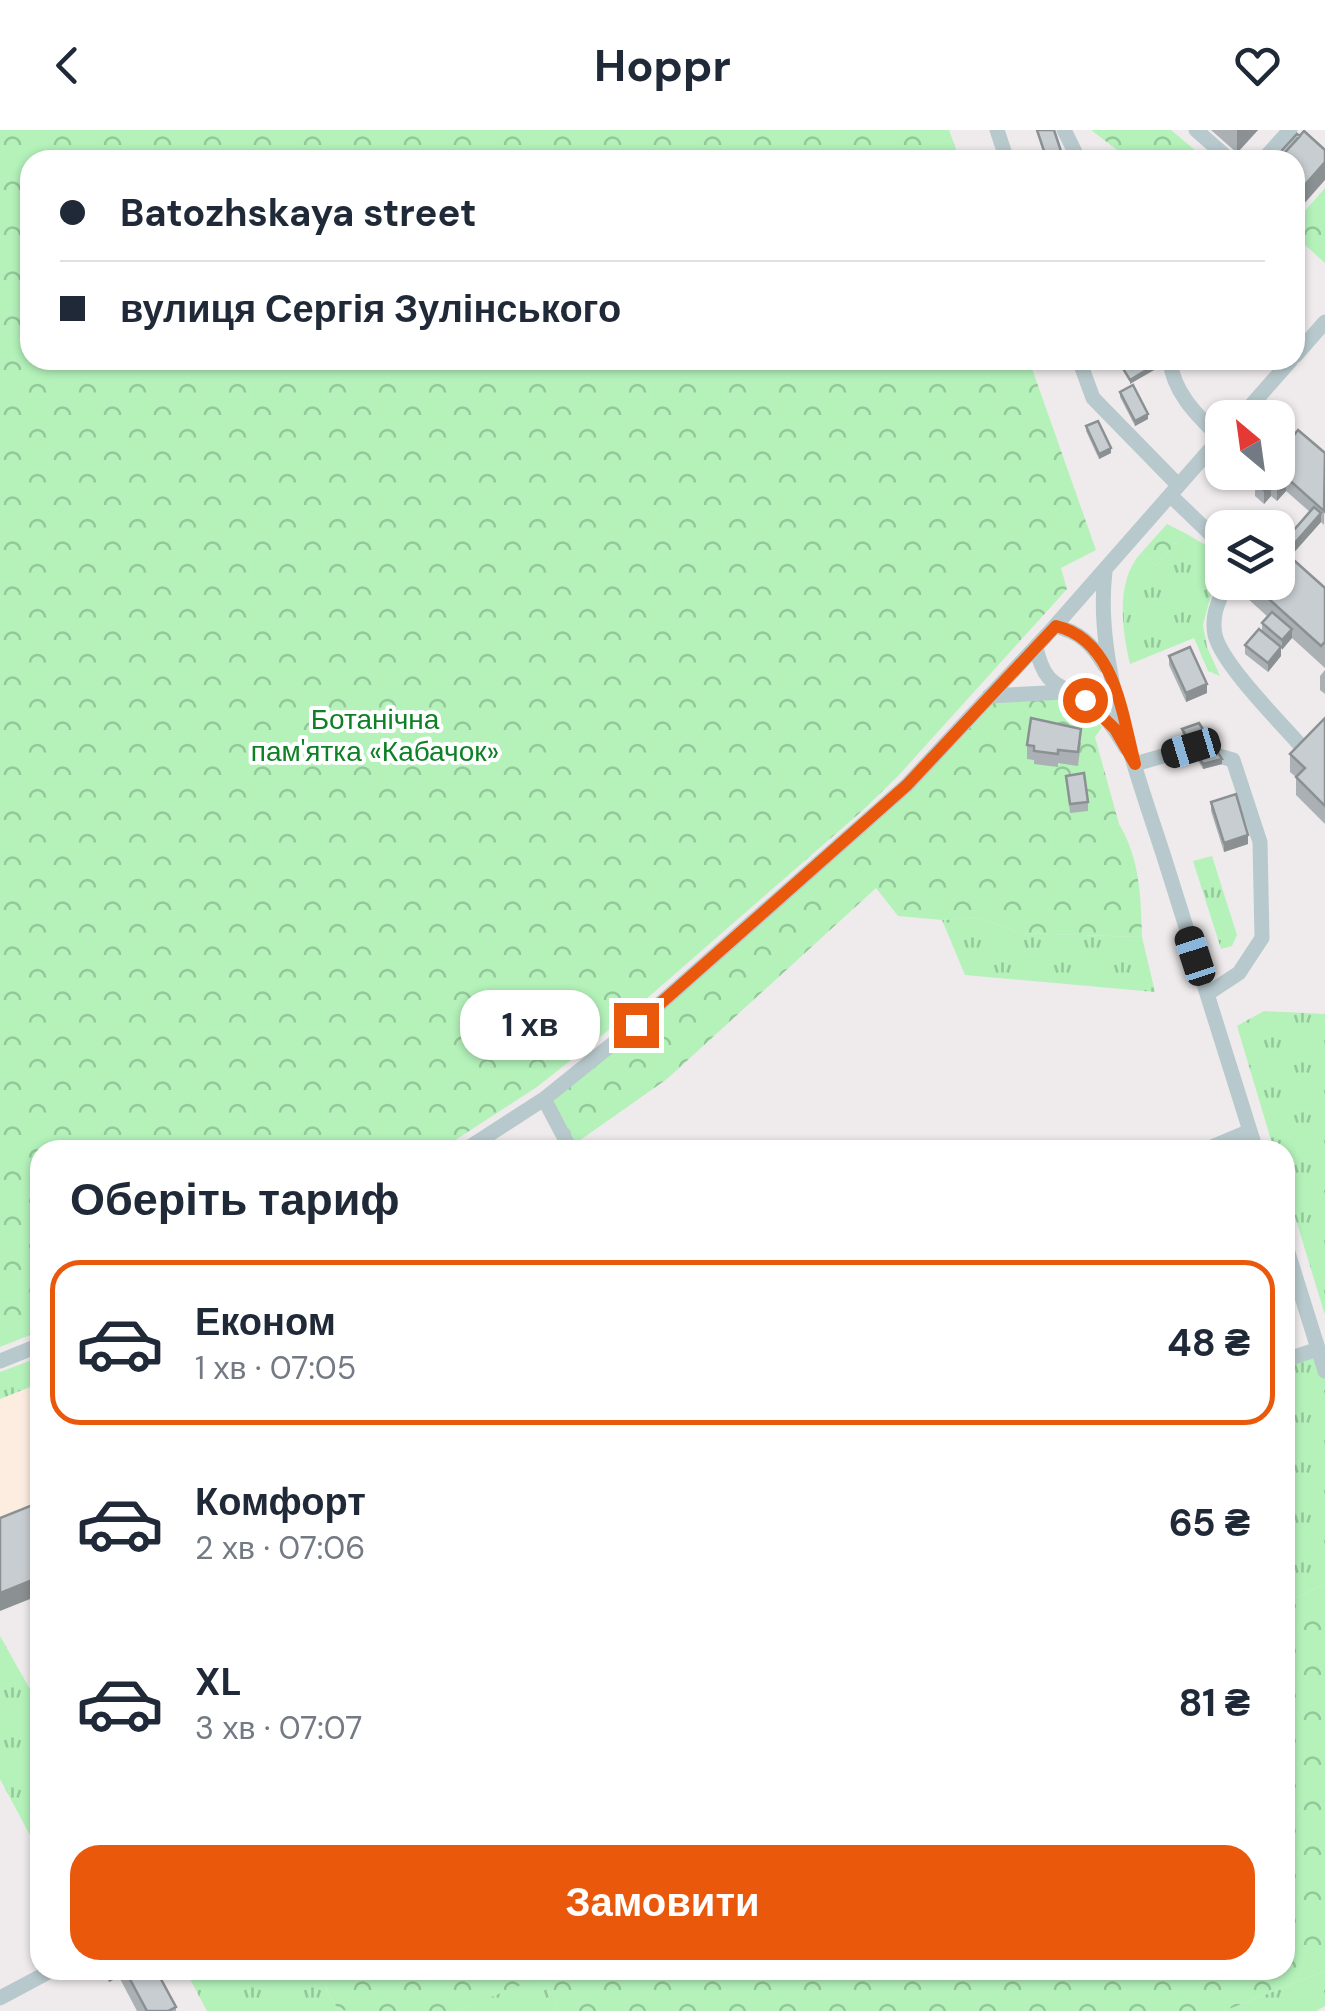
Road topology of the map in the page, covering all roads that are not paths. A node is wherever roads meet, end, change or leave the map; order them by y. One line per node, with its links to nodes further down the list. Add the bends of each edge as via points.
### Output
1 (1196, 130): 5 (street)
2 (1290, 130): 6 (street)
3 (1298, 130): 4 (street)
4 (1312, 142)
5 (1219, 150)
6 (1272, 150)
7 (1325, 322): 8 (street)
8 (1305, 344)
9 (1083, 370): 15 (street, via 1093,398)
10 (1173, 370): 13 (street, via 1178,388)
11 (1282, 370): 12 (street)
12 (1256, 400)
13 (1205, 421)
14 (1205, 455): 15 (street)
15 (1174, 490): 16 (street); 17 (street)
16 (1205, 526)
17 (1104, 572): 19 (street); 21 (street)
18 (1219, 600): 24 (street, via 1215,636)
19 (1056, 626): 20 (street); 21 (street, via 1089,643)
20 (1036, 648): 22 (street, via 1048,678); 23 (street)
21 (1110, 674): 25 (street)
22 (1064, 692): 23 (street); 25 (street, via 1101,712)
23 (989, 696): 27 (street, via 871,818)
24 (1300, 746)
25 (1135, 764): 26 (street); 26 (street, via 1191,748 1234,760 1260,842 1262,938 1238,972)
26 (1207, 994): 28 (street)
27 (544, 1099): 29 (street); 30 (street)
28 (1250, 1131): 31 (street); 32 (street)
29 (481, 1140)
30 (565, 1140)
31 (1229, 1140)
32 (1253, 1140)
33 (1295, 1276): 35 (street)
34 (30, 1349): 37 (street)
35 (1318, 1349): 36 (street); 38 (street)
36 (1295, 1357)
37 (0, 1360)
38 (1325, 1371)
39 (34, 1980): 40 (street)
40 (0, 1998)

